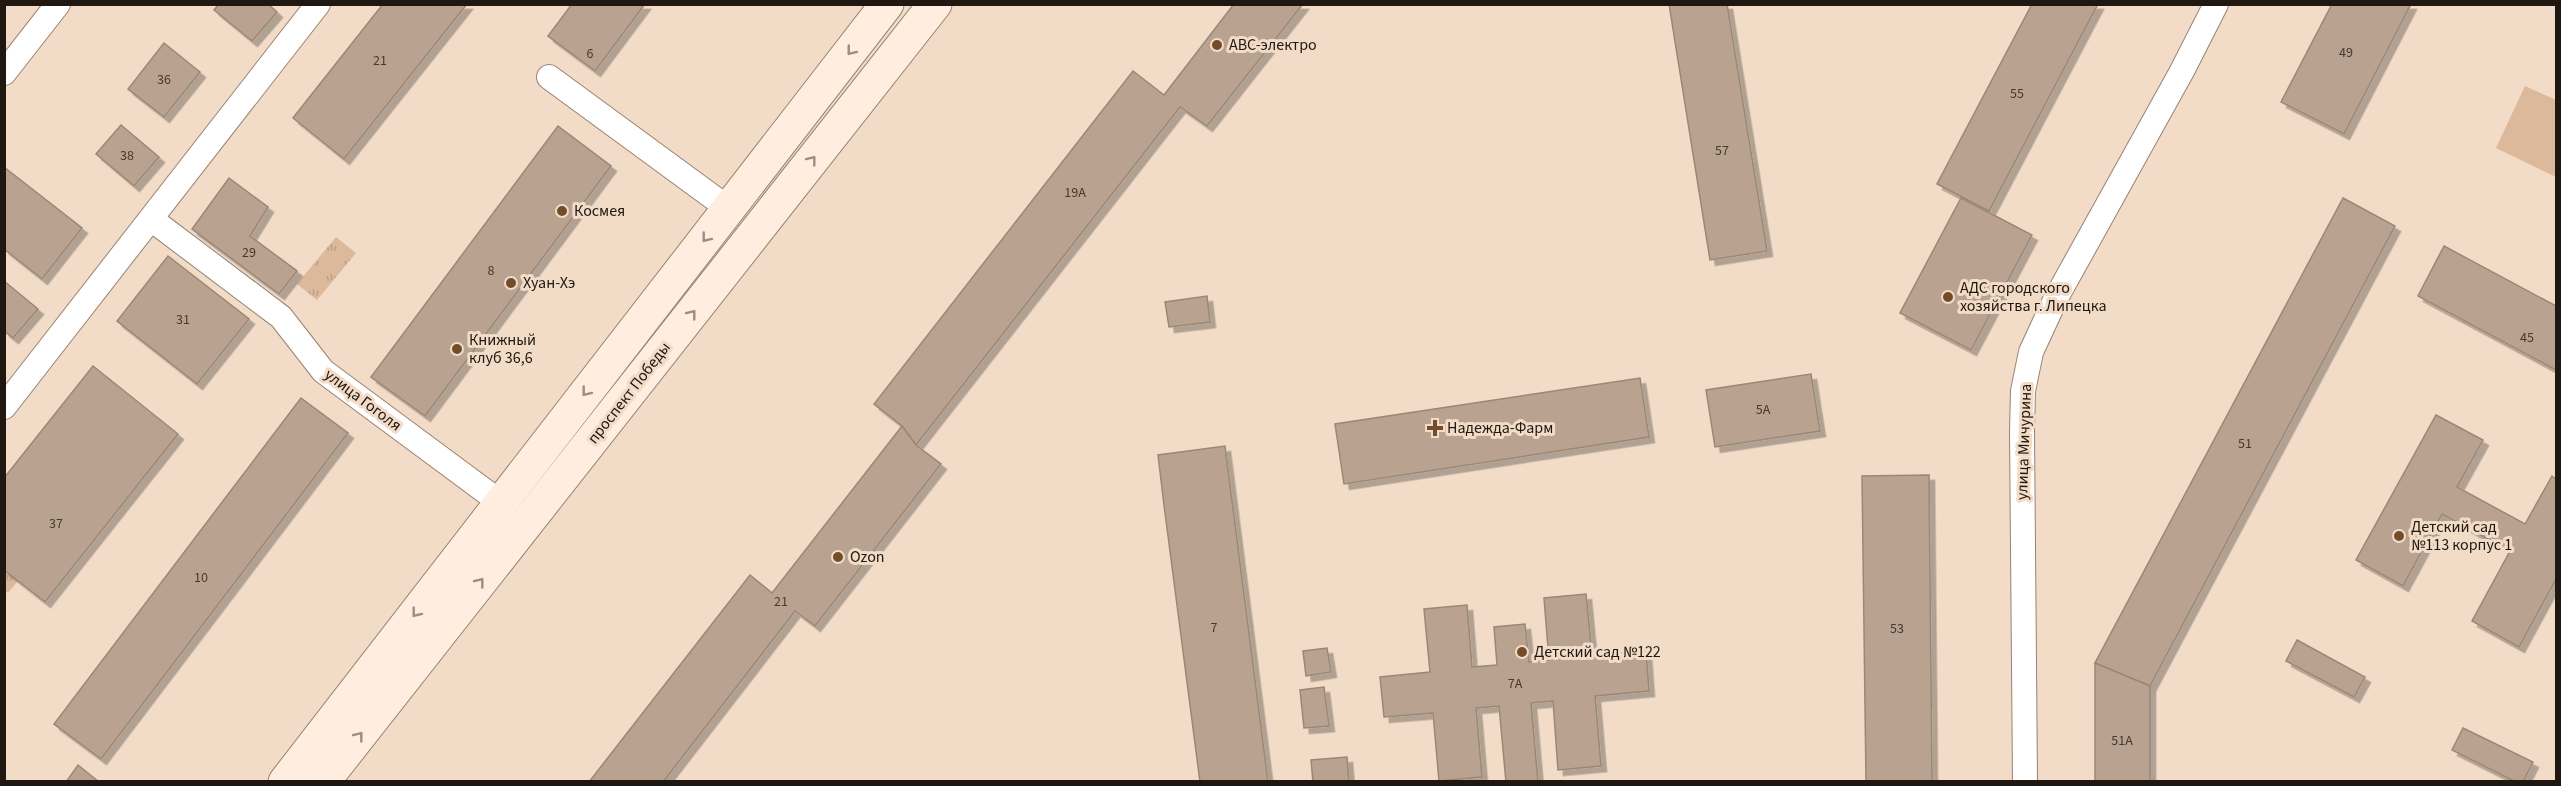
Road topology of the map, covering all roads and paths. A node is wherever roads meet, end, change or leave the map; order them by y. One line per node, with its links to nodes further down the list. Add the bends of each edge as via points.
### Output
1 (58, 4): 6 (street)
2 (318, 4): 9 (street)
3 (886, 4): 8 (main road, проспект Победы, one-way to 8)
4 (935, 4): 13 (main road, проспект Победы, one-way to 4)
5 (2216, 4): 14 (street, улица Мичурина, via 2056,298 2031,352 2023,391 2022,431)
6 (4, 73)
7 (549, 76): 8 (street)
8 (729, 209): 11 (main road, проспект Победы, one-way to 11)
9 (151, 219): 10 (street); 11 (street, улица Гоголя, via 281,317 323,371)
10 (4, 407)
11 (501, 503): 12 (main road, проспект Победы, one-way to 12)
12 (285, 782)
13 (323, 782)
14 (2025, 782)

